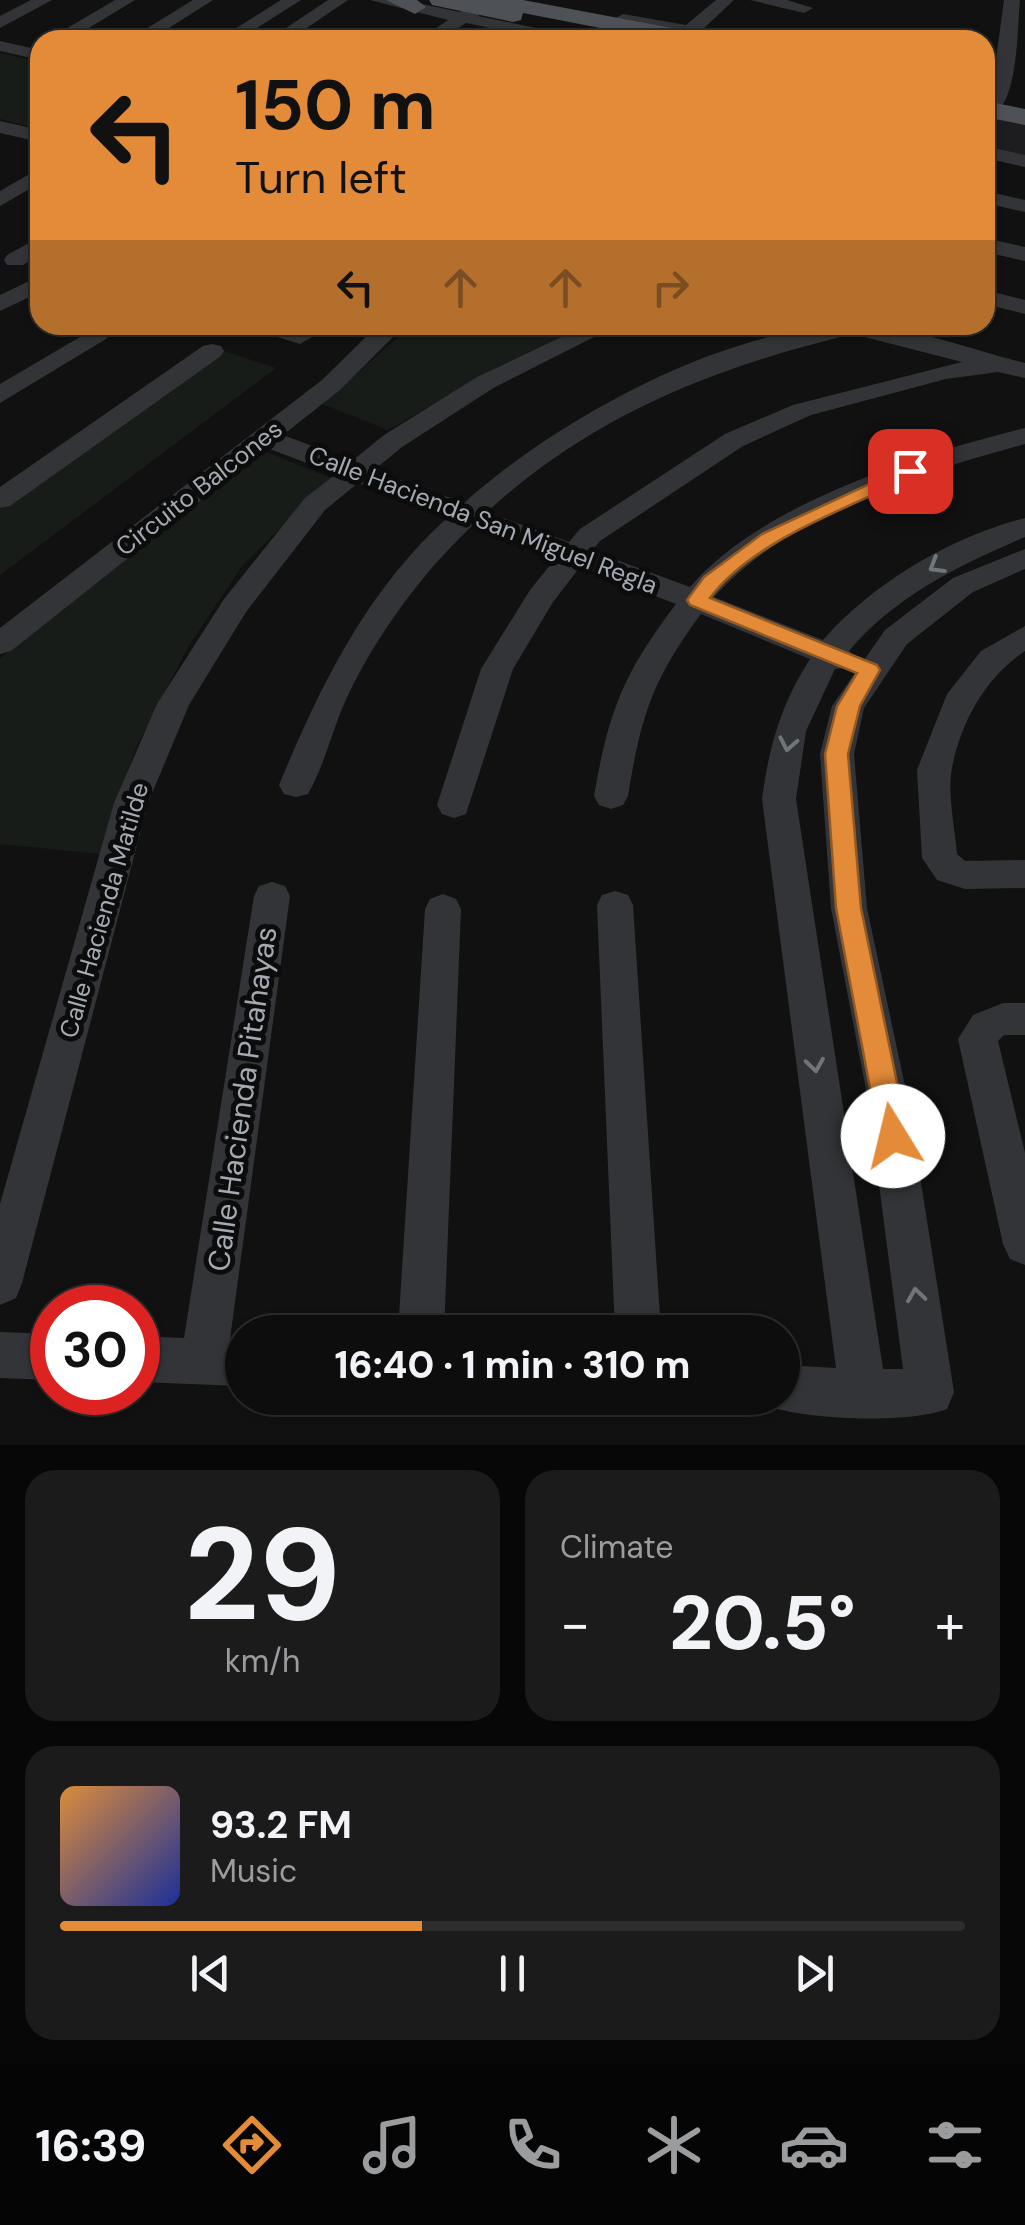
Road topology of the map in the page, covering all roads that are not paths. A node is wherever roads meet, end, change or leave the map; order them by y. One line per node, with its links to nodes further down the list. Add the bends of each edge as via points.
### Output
1 (44, 0): 16 (street)
2 (126, 0): 17 (street)
3 (205, 0): 18 (street)
4 (293, 0): 19 (street)
5 (340, 0): 20 (street)
6 (358, 0): 21 (street)
7 (378, 0): 12 (street)
8 (441, 0): 13 (main road)
9 (726, 0): 15 (street)
10 (758, 0): 14 (street)
11 (1012, 0): 26 (street)
12 (406, 4): 13 (street)
13 (500, 8): 15 (main road); 22 (street); 23 (street); 24 (street); 25 (main road)
14 (804, 8)
15 (696, 22)
16 (0, 23)
17 (74, 30)
18 (154, 30)
19 (244, 30)
20 (294, 30)
21 (312, 30)
22 (450, 30)
23 (465, 30)
24 (549, 30)
25 (595, 30)
26 (1016, 39): 29 (street)
27 (0, 46): 28 (street)
28 (30, 51)
29 (1004, 60): 30 (street); 31 (street)
30 (1025, 76)
31 (995, 101): 32 (main road)
32 (1025, 117)
33 (5, 132): 34 (street)
34 (30, 135)
35 (995, 154): 36 (street)
36 (1025, 161)
37 (30, 180): 38 (street)
38 (0, 200)
39 (995, 200): 40 (street)
40 (1025, 206)
41 (995, 247): 43 (street)
42 (30, 251): 44 (street)
43 (1025, 254)
44 (16, 260)
45 (30, 288): 48 (street)
46 (995, 300): 49 (street)
47 (30, 301): 50 (street)
48 (0, 304)
49 (1025, 307)
50 (0, 317)
51 (95, 335): 60 (street)
52 (294, 335): 57 (street)
53 (382, 335): 62 (street, Circuito Balcones)
54 (585, 335): 63 (street, Calle Hacienda Matilde, via 486,382)
55 (812, 335): 65 (street, via 653,390 581,426)
56 (885, 335): 59 (street)
57 (300, 337)
58 (212, 351): 64 (street)
59 (1012, 367): 67 (street, via 946,372 802,410 734,440 590,536)
60 (0, 395)
61 (1025, 436): 69 (street, via 942,458 846,498 769,538)
62 (263, 437): 63 (street, Calle Hacienda San Miguel Regla); 71 (street, Circuito Balcones)
63 (353, 472): 65 (street, Calle Hacienda San Miguel Regla); 83 (street, Calle Hacienda Matilde, via 315,504 268,562 166,720 131,803)
64 (0, 500)
65 (466, 513): 67 (street, Calle Hacienda San Miguel Regla); 74 (street, via 404,579 360,642 327,701)
66 (1025, 527): 72 (street, one-way to 72, via 951,557 890,594)
67 (574, 554): 69 (street, Calle Hacienda San Miguel Regla); 76 (street, via 497,668)
68 (1025, 558): 73 (street, via 963,585 896,637)
69 (697, 600): 72 (street, Calle Hacienda San Miguel Regla); 75 (street, via 634,693)
70 (1025, 636): 77 (street, via 992,658 958,702 934,770 940,858 950,870)
71 (0, 644)
72 (825, 654): 73 (street, Calle Hacienda San Miguel Regla); 91 (street, one-way to 91, via 790,730 779,799)
73 (870, 670): 91 (street, one-way to 73, via 930,1392 888,1100 848,908 837,754 848,706)
74 (296, 785)
75 (611, 796)
76 (454, 805)
77 (1025, 874)
78 (272, 896): 89 (street, Calle Hacienda Pitahayas)
79 (615, 906): 85 (street)
80 (444, 909): 84 (street)
81 (1025, 1019): 82 (street, via 1000,1018 985,1025 978,1039)
82 (1025, 1244)
83 (0, 1283)
84 (421, 1315)
85 (637, 1315)
86 (0, 1356): 87 (street)
87 (30, 1357)
88 (160, 1360): 89 (street)
89 (223, 1362)
90 (800, 1389): 91 (street)
91 (863, 1393)

